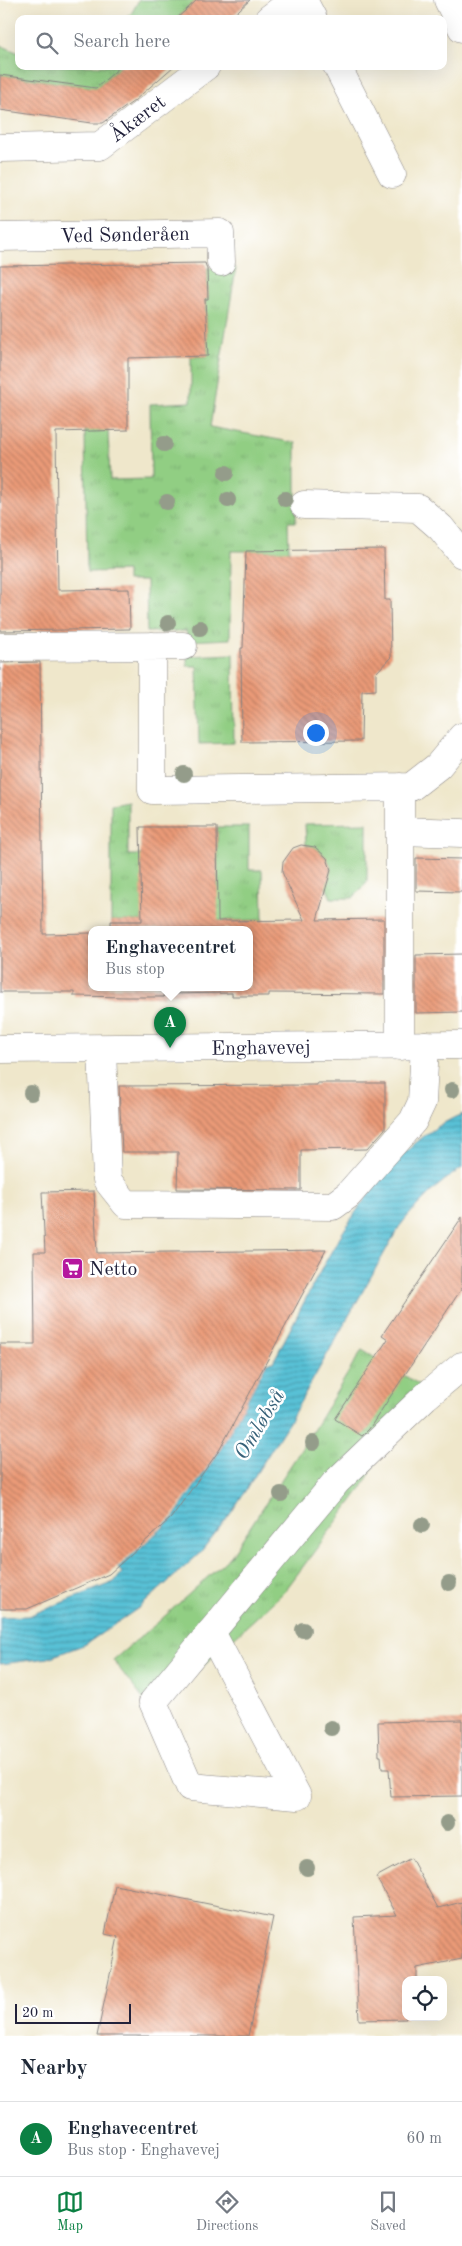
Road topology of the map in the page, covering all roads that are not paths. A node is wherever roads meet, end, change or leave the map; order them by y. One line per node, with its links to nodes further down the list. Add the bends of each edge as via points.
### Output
1 (294, 0): 4 (main road)
2 (303, 0): 5 (main road)
3 (448, 0): 6 (main road)
4 (274, 15)
5 (311, 15)
6 (462, 28)
7 (201, 70): 9 (main road, Åkæret, via 100,146)
8 (339, 70): 10 (main road)
9 (0, 148)
10 (392, 174)
11 (0, 237): 12 (main road, Ved Sønderåen, via 220,233)
12 (221, 262)
13 (304, 505): 14 (main road, via 418,508 441,528)
14 (462, 554)
15 (152, 646): 16 (main road); 17 (main road); 19 (main road, via 152,790)
16 (183, 646)
17 (0, 647)
18 (462, 737): 19 (main road, via 438,766 411,788)
19 (400, 787): 20 (main road)
20 (400, 831): 21 (main road); 23 (main road)
21 (462, 833)
22 (462, 1045): 23 (main road, Enghavevej)
23 (412, 1046): 24 (main road, Enghavevej); 24 (main road, via 422,1102 413,1121 348,1195 333,1206 126,1204 107,1180)
24 (102, 1048): 25 (main road, Enghavevej)
25 (0, 1049)
26 (462, 1366): 27 (main road, via 424,1397 336,1482)
27 (211, 1632): 27 (main road, via 153,1702 190,1786 297,1796)

